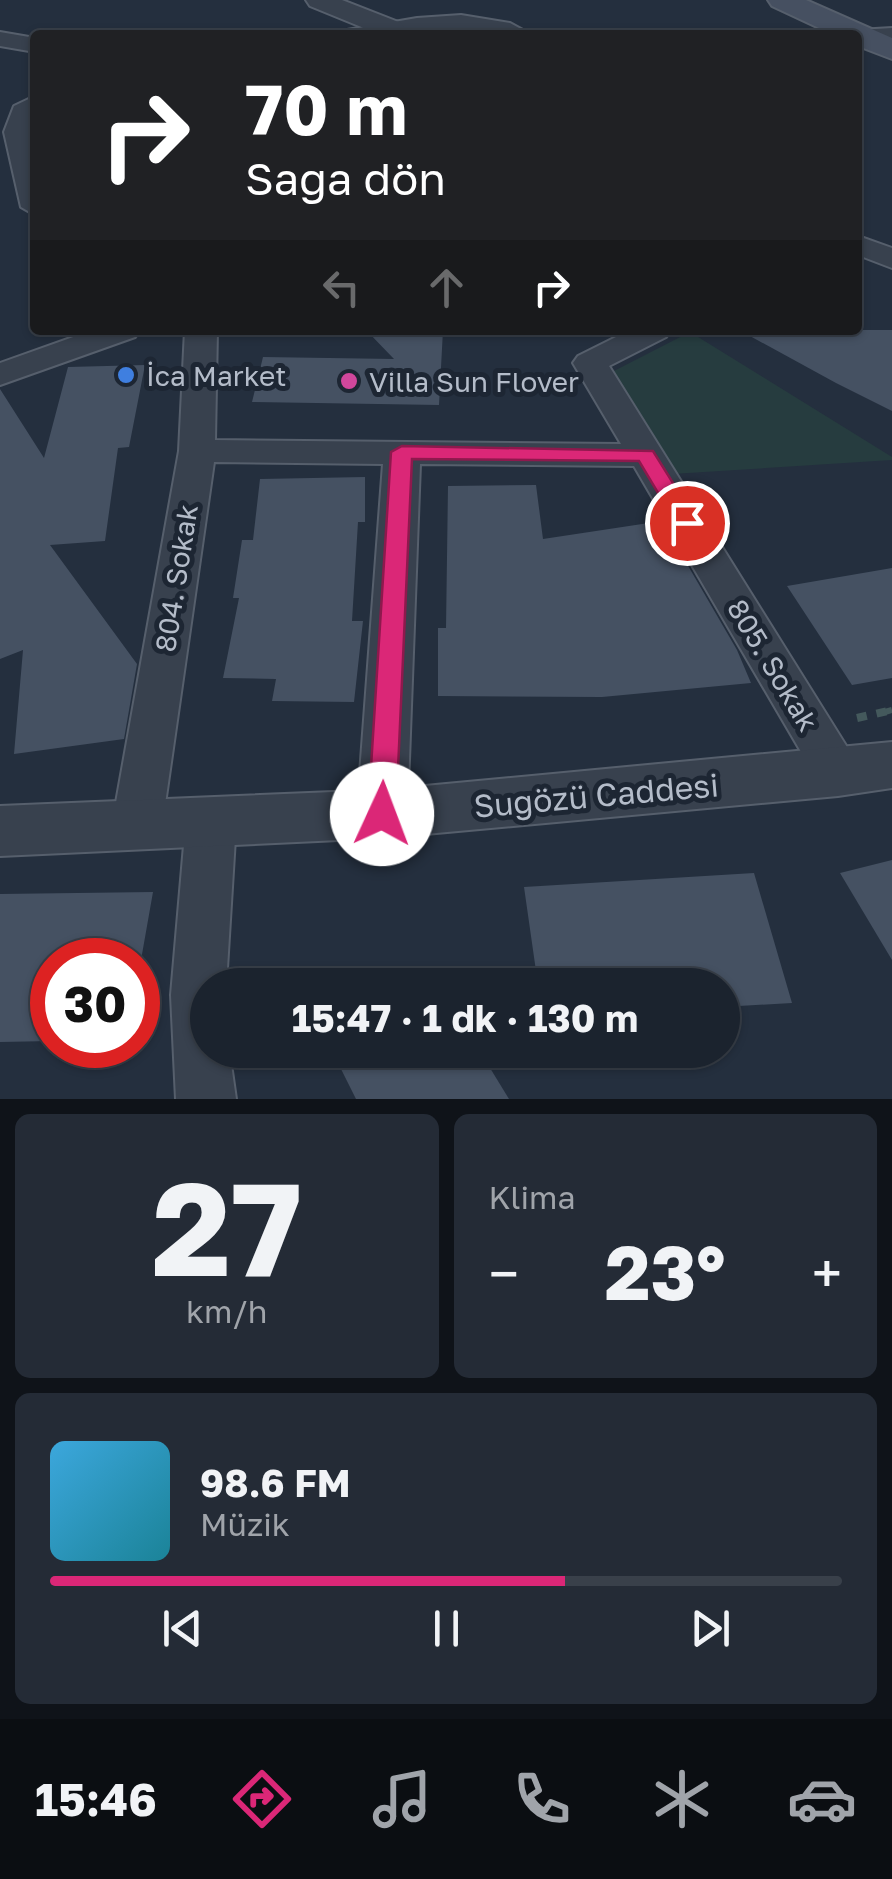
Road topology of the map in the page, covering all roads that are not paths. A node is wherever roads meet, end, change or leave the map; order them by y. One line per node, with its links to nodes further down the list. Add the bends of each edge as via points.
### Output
1 (319, 0): 5 (street)
2 (503, 0): 8 (street)
3 (782, 0): 9 (main road)
4 (829, 0): 10 (main road)
5 (391, 28): 6 (street); 7 (street, via 444,22)
6 (381, 30)
7 (506, 30)
8 (514, 30)
9 (861, 30)
10 (880, 37)
11 (0, 40): 12 (street)
12 (30, 44)
13 (30, 106): 14 (street, via 17,132)
14 (30, 191)
15 (30, 205): 16 (street)
16 (0, 210)
17 (892, 236): 18 (street)
18 (862, 244)
19 (862, 247): 20 (street)
20 (892, 259)
21 (110, 335): 24 (street)
22 (200, 335): 25 (street, 804. Sokak)
23 (645, 335): 27 (street, 805. Sokak, via 590,364)
24 (0, 375)
25 (196, 450): 26 (street); 31 (street, 804. Sokak)
26 (402, 452): 27 (street); 29 (street)
27 (646, 455): 28 (street, 805. Sokak)
28 (865, 769): 29 (street, Sugözü Caddesi)
29 (382, 814): 30 (street, Sugözü Caddesi)
30 (211, 822): 31 (street, Sugözü Caddesi); 33 (street, via 197,1044)
31 (137, 825): 32 (street, Sugözü Caddesi)
32 (0, 831)
33 (206, 1099)

